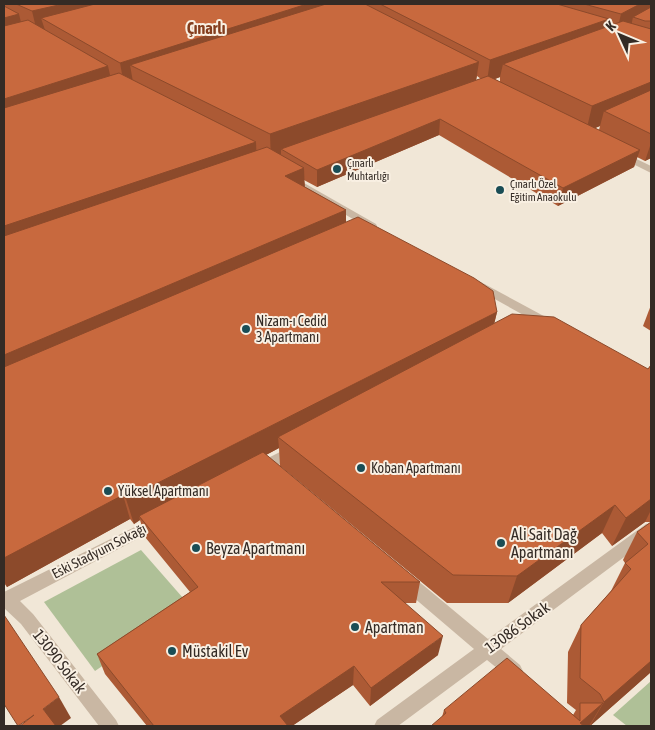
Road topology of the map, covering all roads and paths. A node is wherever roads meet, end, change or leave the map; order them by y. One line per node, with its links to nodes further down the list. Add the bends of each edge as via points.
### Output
1 (611, 150): 2 (street)
2 (651, 170)
3 (278, 171): 4 (street, via 380,230)
4 (357, 236)
5 (470, 280): 6 (street)
6 (540, 319): 7 (street); 8 (street)
7 (522, 328)
8 (557, 328)
9 (310, 441): 10 (street)
10 (266, 464): 11 (street); 12 (street)
11 (249, 474)
12 (282, 477)
13 (171, 514): 16 (street, Eski Stadyum Sokağı)
14 (651, 529): 17 (street, 13086 Sokak)
15 (396, 572): 17 (street)
16 (5, 600): 19 (street, 13090 Sokak, via 27,619)
17 (488, 649): 18 (street); 20 (street, 13086 Sokak)
18 (523, 679)
19 (110, 726)
20 (383, 726)

